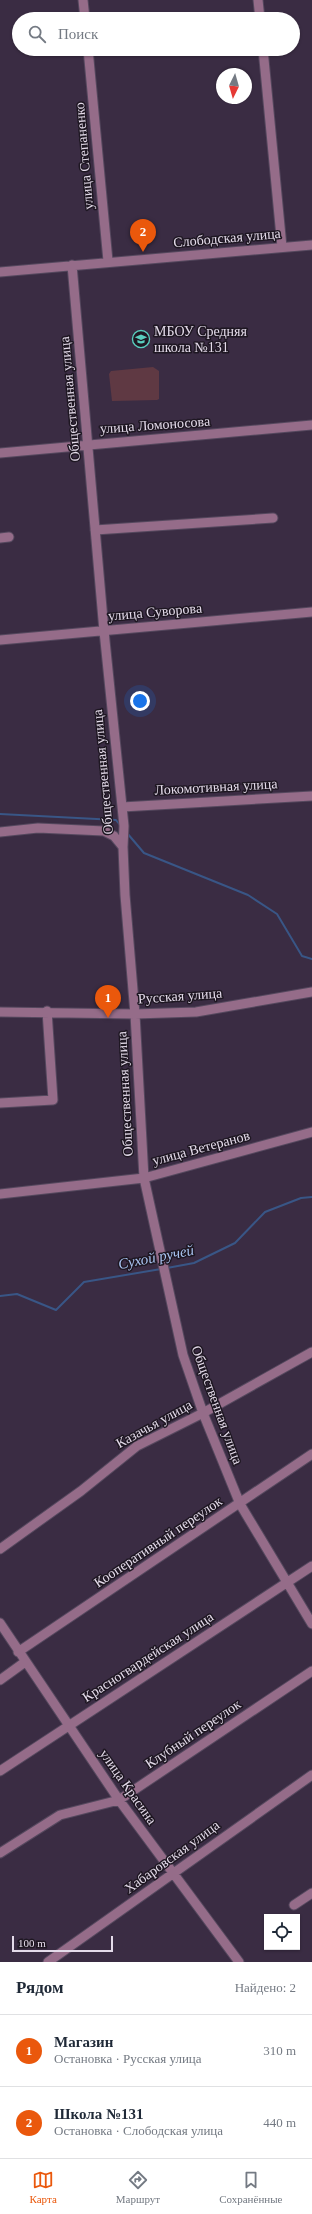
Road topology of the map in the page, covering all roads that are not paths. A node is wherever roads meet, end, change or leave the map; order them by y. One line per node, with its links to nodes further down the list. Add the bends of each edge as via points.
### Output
1 (83, 0): 3 (street)
2 (258, 0): 4 (street)
3 (84, 12)
4 (259, 12)
5 (89, 56): 9 (street, улица Степаненко)
6 (263, 56): 8 (street)
7 (312, 244): 8 (street, Слободская улица)
8 (282, 247): 9 (street, Слободская улица)
9 (108, 261): 10 (street, Слободская улица)
10 (72, 265): 11 (street, Слободская улица); 13 (street, Общественная улица)
11 (0, 272)
12 (312, 425): 13 (street, улица Ломоносова)
13 (88, 444): 14 (street, улица Ломоносова); 16 (street, Общественная улица)
14 (0, 453)
15 (273, 518): 16 (street)
16 (95, 530): 18 (street, Общественная улица)
17 (312, 612): 18 (street, улица Суворова)
18 (104, 631): 19 (street, улица Суворова); 21 (street, Общественная улица)
19 (0, 640)
20 (312, 796): 21 (street, Локомотивная улица)
21 (122, 807): 23 (street, Общественная улица)
22 (0, 832): 23 (street, via 38,828 104,831 114,836)
23 (123, 847): 27 (street, Общественная улица)
24 (312, 992): 27 (street, Русская улица, via 196,1012)
25 (47, 1011): 26 (street, Русская улица); 27 (street, Русская улица); 28 (street, via 53,1100)
26 (0, 1012)
27 (135, 1014): 30 (street, Общественная улица)
28 (0, 1103)
29 (312, 1132): 30 (street, улица Ветеранов)
30 (144, 1178): 31 (street, улица Ветеранов); 33 (street, Общественная улица, via 183,1355)
31 (0, 1194)
32 (312, 1352): 33 (street, Казачья улица)
33 (203, 1413): 35 (street, Общественная улица); 36 (street, Казачья улица, via 137,1446)
34 (312, 1454): 35 (street, Кооперативный переулок)
35 (240, 1504): 38 (street, Общественная улица); 41 (street, Кооперативный переулок)
36 (0, 1549)
37 (312, 1566): 38 (street, Красногвардейская улица)
38 (288, 1582): 40 (street, Общественная улица); 45 (street, Красногвардейская улица)
39 (0, 1623): 41 (street, улица Красина)
40 (312, 1624)
41 (18, 1652): 42 (street, улица Красина)
42 (25, 1662): 44 (street); 45 (street, улица Красина)
43 (312, 1671): 48 (street, Клубный переулок)
44 (0, 1680)
45 (69, 1725): 46 (street, Красногвардейская улица); 48 (street, улица Красина)
46 (0, 1771)
47 (312, 1775): 50 (street, Хабаровская улица)
48 (119, 1800): 49 (street, Клубный переулок, via 60,1816); 50 (street, улица Красина)
49 (0, 1853)
50 (173, 1874): 53 (street, Хабаровская улица); 54 (street, улица Красина)
51 (312, 1893): 52 (street)
52 (294, 1905)
53 (48, 1962)
54 (239, 1962)

